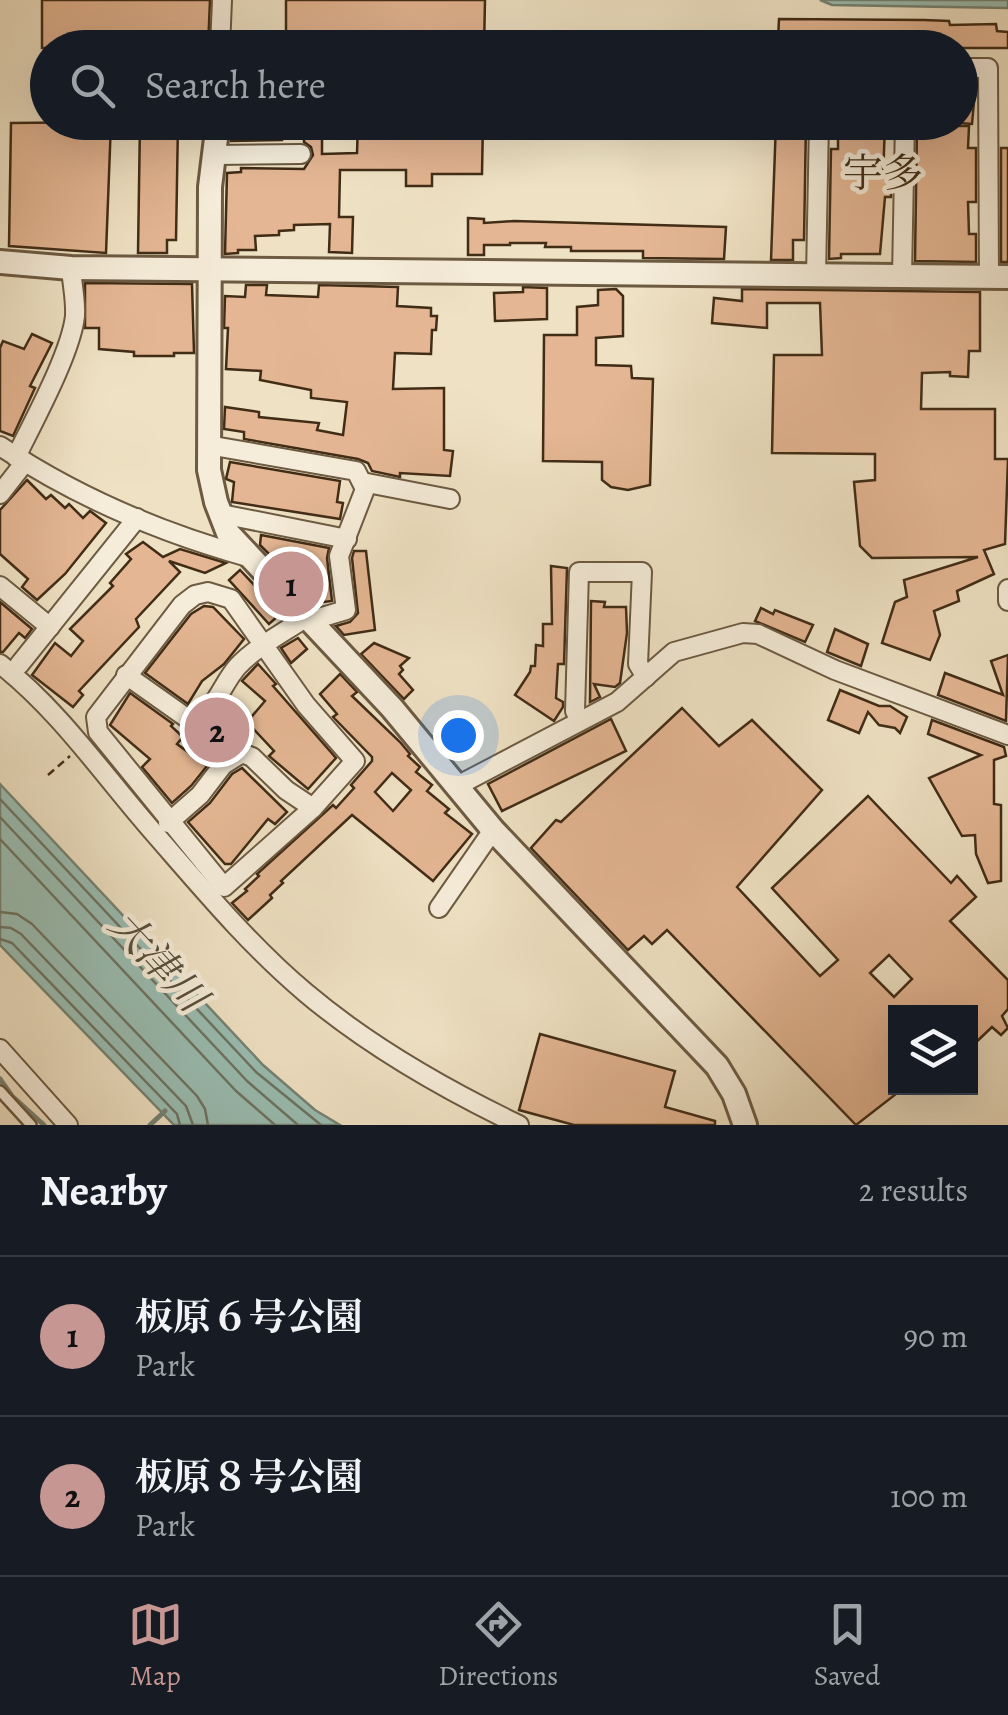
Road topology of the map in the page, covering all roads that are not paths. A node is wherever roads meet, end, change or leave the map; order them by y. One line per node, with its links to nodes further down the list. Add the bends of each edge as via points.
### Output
1 (222, 0): 2 (street)
2 (221, 30)
3 (978, 68): 14 (street, via 988,68)
4 (217, 140): 8 (street)
5 (819, 140): 12 (street)
6 (904, 140): 13 (street)
7 (301, 154): 8 (street)
8 (216, 155): 10 (street)
9 (0, 262): 11 (street)
10 (210, 267): 11 (street); 12 (street); 15 (street)
11 (71, 268): 17 (street, via 75,315)
12 (816, 276): 13 (street)
13 (902, 276): 14 (street)
14 (998, 277)
15 (208, 445): 18 (street, via 356,471); 21 (street)
16 (0, 446): 17 (street)
17 (21, 460): 19 (street); 22 (street)
18 (362, 482): 20 (street); 23 (street)
19 (0, 494)
20 (450, 499)
21 (221, 514): 23 (street); 24 (street)
22 (137, 518): 24 (street); 29 (street)
23 (347, 539): 28 (street, via 340,556 346,610)
24 (248, 556): 28 (street)
25 (0, 586): 29 (street)
26 (1008, 589): 27 (street)
27 (1008, 601)
28 (307, 619): 30 (street); 36 (street)
29 (50, 626): 31 (street)
30 (264, 646): 32 (street, via 191,721); 32 (street, via 231,599 208,592 182,605); 37 (street, via 355,761)
31 (10, 665): 47 (street, via 252,942 306,993 392,1055)
32 (126, 675): 38 (street, via 96,716 98,732)
33 (646, 677): 34 (street, via 618,702); 34 (street, via 638,664 642,572 579,572); 35 (street, via 674,652 758,634)
34 (580, 721): 36 (street)
35 (1008, 735)
36 (455, 786): 39 (street)
37 (312, 808): 38 (street, via 242,753); 38 (street, via 224,887)
38 (168, 822)
39 (493, 830): 40 (street); 48 (street, via 717,1066)
40 (439, 908)
41 (0, 1049): 44 (street)
42 (0, 1066): 44 (street)
43 (0, 1090): 45 (lane)
44 (40, 1093): 46 (street)
45 (31, 1125)
46 (68, 1125)
47 (519, 1125)
48 (745, 1125)

